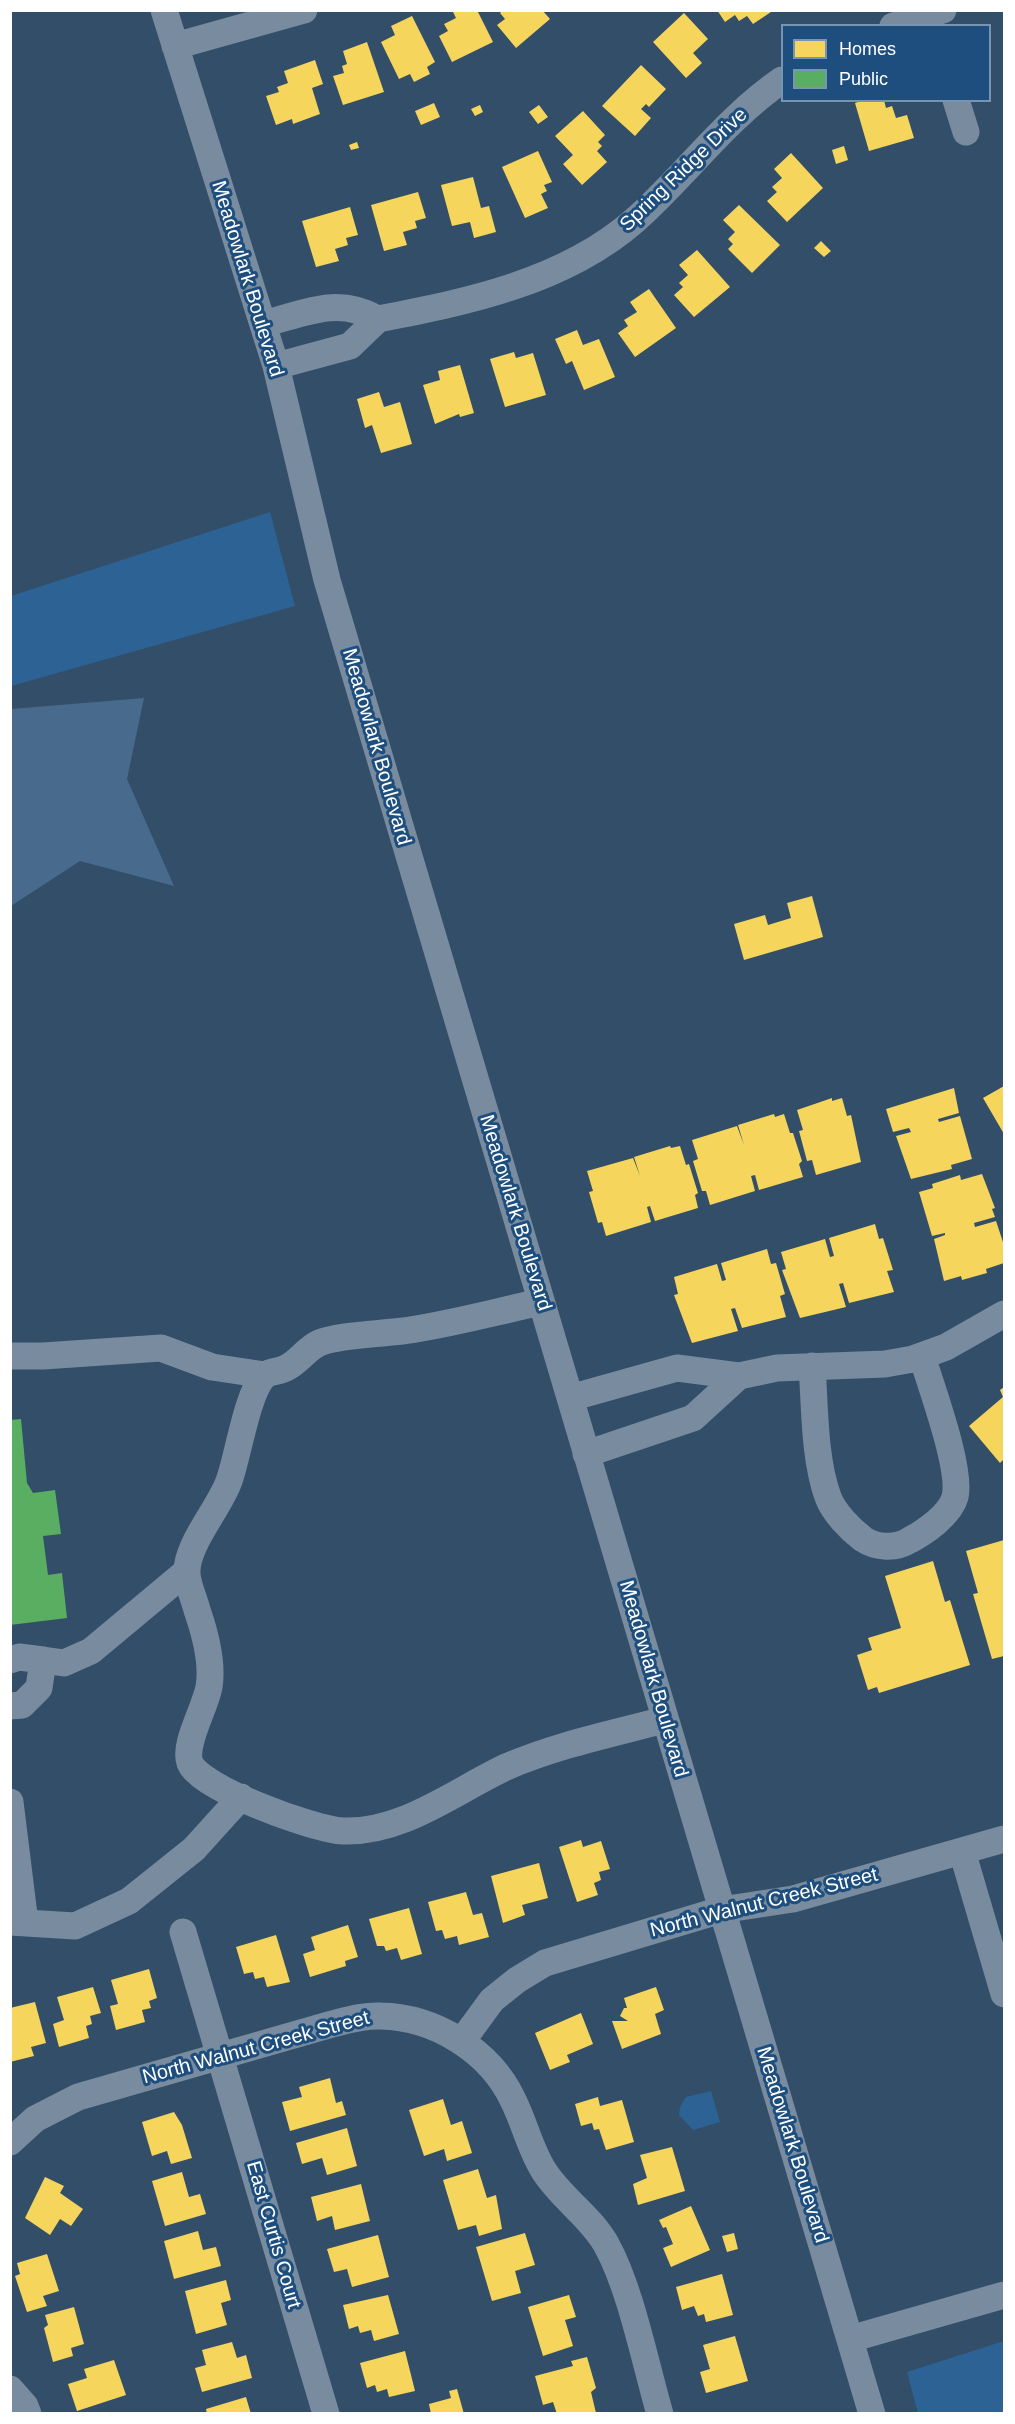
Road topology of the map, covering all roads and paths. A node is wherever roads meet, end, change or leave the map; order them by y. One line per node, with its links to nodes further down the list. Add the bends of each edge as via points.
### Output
1 (164, 10): 5 (street, Meadowlark Boulevard)
2 (304, 10): 5 (street)
3 (935, 15): 4 (street)
4 (901, 24)
5 (175, 46): 10 (street, Meadowlark Boulevard)
6 (781, 82): 9 (street, Spring Ridge Drive, via 740,113 636,219 578,260 490,294)
7 (957, 102): 8 (street)
8 (966, 132)
9 (378, 320): 10 (street, via 361,310 338,306); 11 (street, Spring Ridge Drive, via 350,346)
10 (262, 324): 11 (street, Meadowlark Boulevard)
11 (276, 366): 12 (street, Meadowlark Boulevard, via 327,580)
12 (541, 1302): 17 (street, via 415,1329 322,1341 296,1363); 19 (street, Meadowlark Boulevard)
13 (1005, 1314): 15 (street)
14 (10, 1356): 17 (street, via 160,1348 212,1367)
15 (922, 1356): 16 (street, via 885,1364); 16 (street, via 955,1472 955,1498 932,1527 905,1543 888,1546 872,1545 850,1528 828,1499)
16 (812, 1366): 18 (street)
17 (265, 1375): 21 (street, via 255,1391 229,1483 196,1542)
18 (739, 1376): 19 (street, via 676,1368); 20 (street, via 693,1418)
19 (570, 1398): 20 (street, Meadowlark Boulevard)
20 (586, 1454): 25 (street, Meadowlark Boulevard)
21 (187, 1571): 23 (street, via 92,1652 64,1664); 26 (street, via 209,1657 210,1684 188,1758 197,1774)
22 (10, 1660): 23 (street)
23 (43, 1660): 24 (street, via 39,1688 22,1705)
24 (10, 1706)
25 (664, 1720): 26 (street, via 553,1749 506,1767 432,1807 362,1830 311,1826); 30 (street, Meadowlark Boulevard)
26 (241, 1797): 31 (street, via 194,1850 129,1901 75,1926)
27 (10, 1802): 31 (street)
28 (1005, 1839): 29 (street, North Walnut Creek Street)
29 (962, 1851): 30 (street, North Walnut Creek Street, via 794,1899); 33 (street)
30 (722, 1910): 34 (street, North Walnut Creek Street, via 545,1963 492,2000); 38 (street, Meadowlark Boulevard)
31 (18, 1923)
32 (183, 1932): 35 (street, East Curtis Court)
33 (1005, 1994)
34 (462, 2041): 35 (street, North Walnut Creek Street, via 409,2018 379,2016 332,2024); 42 (street, via 502,2082 543,2170 605,2242 619,2272)
35 (220, 2056): 36 (street, North Walnut Creek Street, via 56,2106); 41 (street, East Curtis Court)
36 (10, 2142)
37 (1005, 2295): 38 (street)
38 (850, 2339): 43 (street, Meadowlark Boulevard)
39 (10, 2389): 40 (street)
40 (28, 2414)
41 (326, 2414)
42 (660, 2414)
43 (872, 2414)

